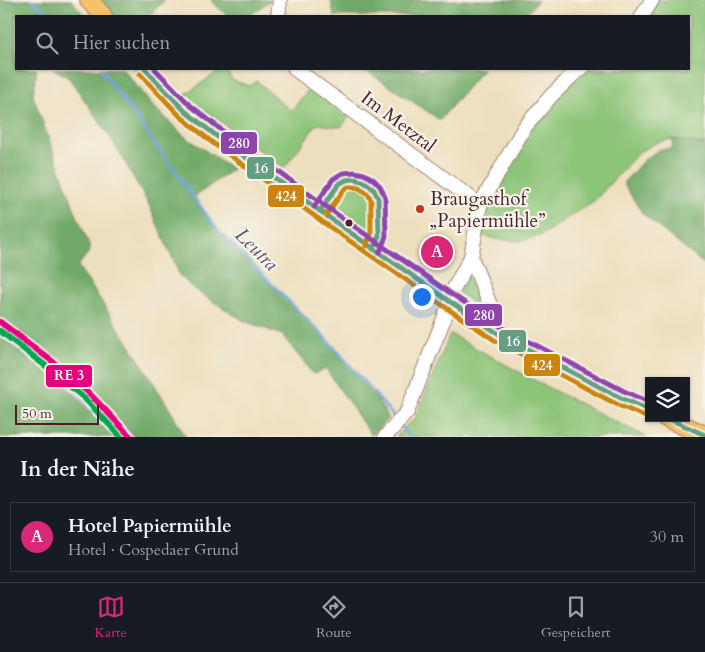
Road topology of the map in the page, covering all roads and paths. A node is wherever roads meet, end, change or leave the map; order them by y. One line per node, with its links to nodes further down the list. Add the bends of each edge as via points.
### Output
1 (89, 0): 4 (main road)
2 (280, 0): 5 (street)
3 (652, 0): 6 (street)
4 (102, 15)
5 (278, 15)
6 (643, 15)
7 (147, 70): 12 (main road, via 197,121)
8 (296, 70): 10 (street, Im Metztal)
9 (580, 70): 10 (street, via 552,95 524,128)
10 (480, 205): 11 (street)
11 (471, 257): 12 (street); 13 (street)
12 (449, 301): 13 (main road); 16 (street, via 406,412)
13 (499, 334): 14 (main road)
14 (645, 408)
15 (675, 422): 17 (main road)
16 (388, 434)
17 (705, 435)

